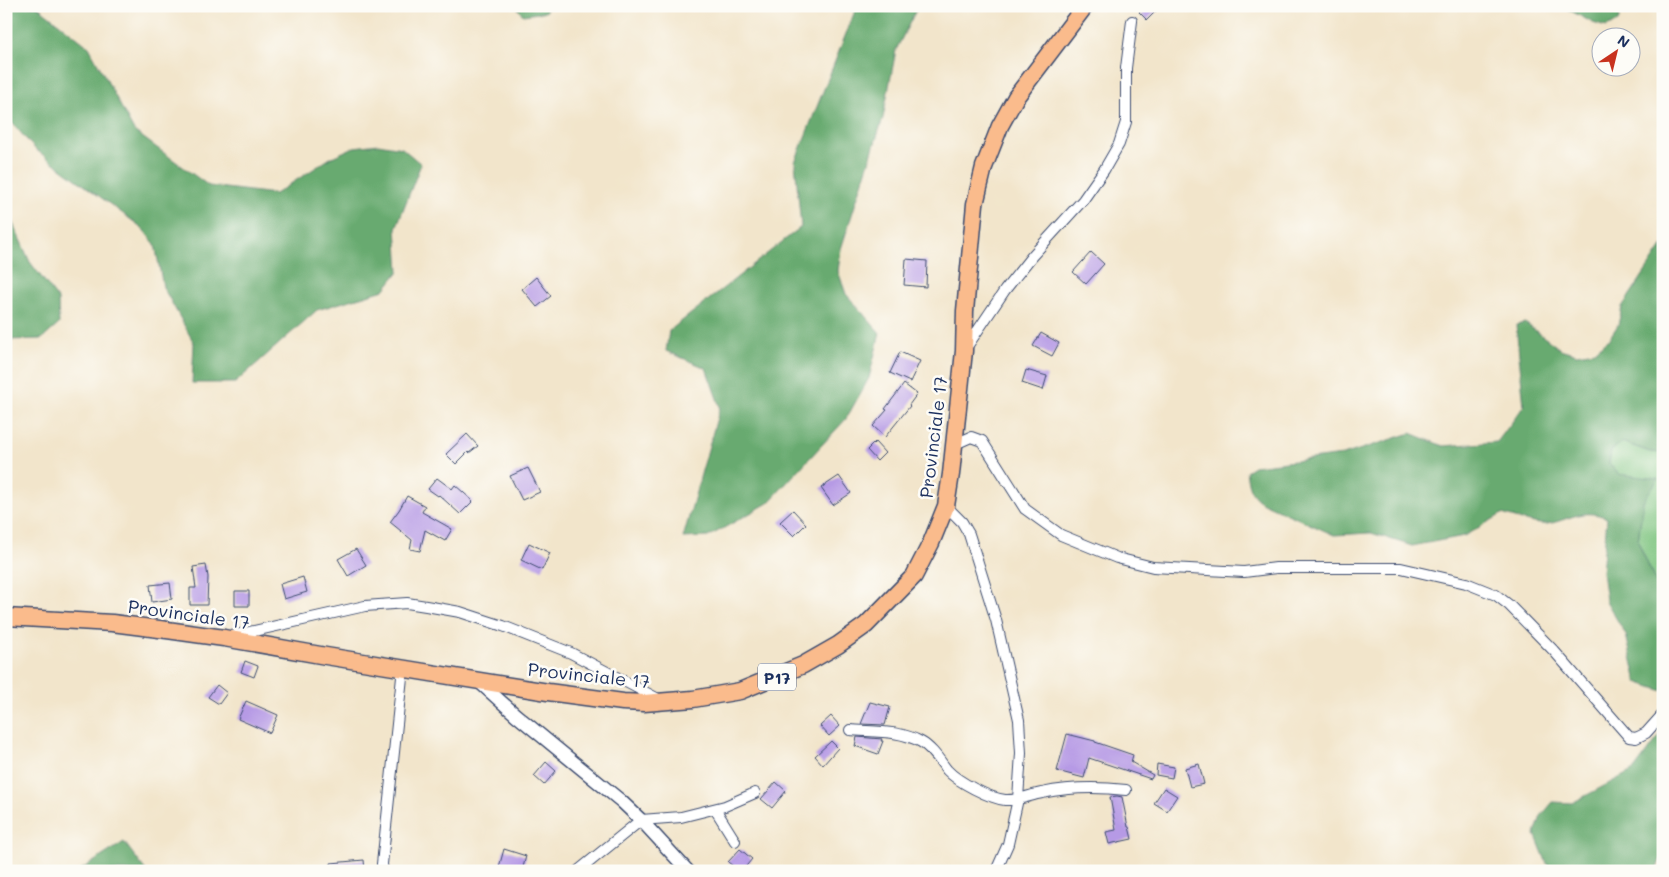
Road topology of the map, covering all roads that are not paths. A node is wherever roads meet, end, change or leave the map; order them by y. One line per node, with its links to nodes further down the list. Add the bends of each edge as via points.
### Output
1 (1085, 6): 3 (main road, Provinciale 17 / P17, via 1016,97 984,167 975,204)
2 (1132, 22): 3 (street, via 1126,68 1126,122 1120,144 1083,200 1013,280)
3 (964, 351): 4 (main road, Provinciale 17 / P17)
4 (953, 445): 5 (main road, Provinciale 17 / P17); 11 (street, via 971,437 982,441 1025,509 1061,535 1118,558 1153,567 1244,572 1276,568 1402,568 1466,583 1496,594 1554,651 1629,737 1636,738 1646,733)
5 (946, 506): 10 (main road, Provinciale 17 / P17, via 914,576 866,625 838,645 796,668 740,691); 15 (street, via 969,534 996,620 1019,720)
6 (6, 617): 7 (main road, Provinciale 17 / P17, via 112,624)
7 (224, 638): 8 (main road, Provinciale 17 / P17); 10 (street, via 365,606 426,606 460,612 571,653)
8 (403, 668): 9 (main road, Provinciale 17 / P17); 19 (street)
9 (476, 680): 10 (main road, Provinciale 17 / P17, via 623,702); 17 (street)
10 (665, 702)
11 (1663, 714)
12 (850, 730): 15 (street, via 903,734 923,743 949,772 962,781 1004,800)
13 (1126, 790): 15 (street, via 1101,787 1065,789)
14 (755, 793): 16 (street)
15 (1018, 799): 22 (street, via 1008,844)
16 (714, 809): 17 (street, via 681,817); 18 (street)
17 (641, 820): 20 (street); 21 (street)
18 (735, 841)
19 (383, 871)
20 (578, 871)
21 (688, 871)
22 (996, 871)

